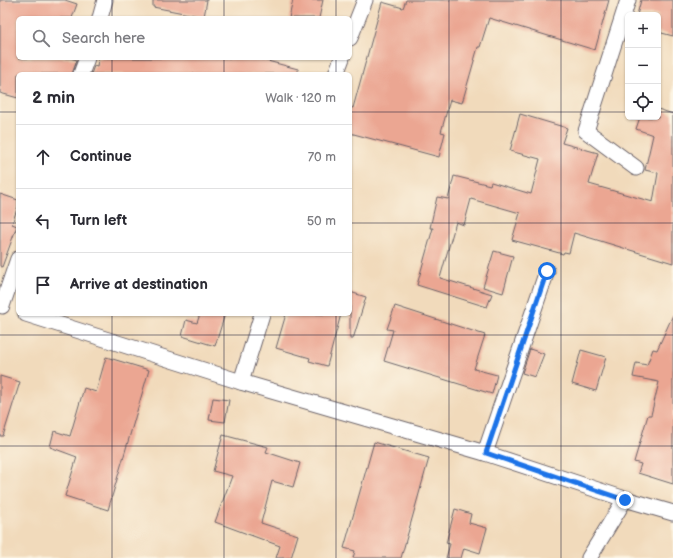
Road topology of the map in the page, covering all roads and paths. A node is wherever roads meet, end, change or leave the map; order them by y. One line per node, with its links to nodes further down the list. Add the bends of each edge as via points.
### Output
1 (105, 0): 4 (street)
2 (365, 0): 5 (street)
3 (628, 0): 10 (street, via 586,131)
4 (101, 16)
5 (352, 33)
6 (86, 60): 8 (street)
7 (341, 60): 9 (street)
8 (82, 72)
9 (337, 72)
10 (636, 168)
11 (16, 265): 13 (street)
12 (547, 271): 18 (street)
13 (1, 306): 14 (street)
14 (16, 311)
15 (32, 316): 17 (street)
16 (261, 316): 17 (street)
17 (241, 382): 18 (street)
18 (486, 453): 19 (street)
19 (625, 500): 20 (street); 21 (street)
20 (673, 513)
21 (589, 558)

